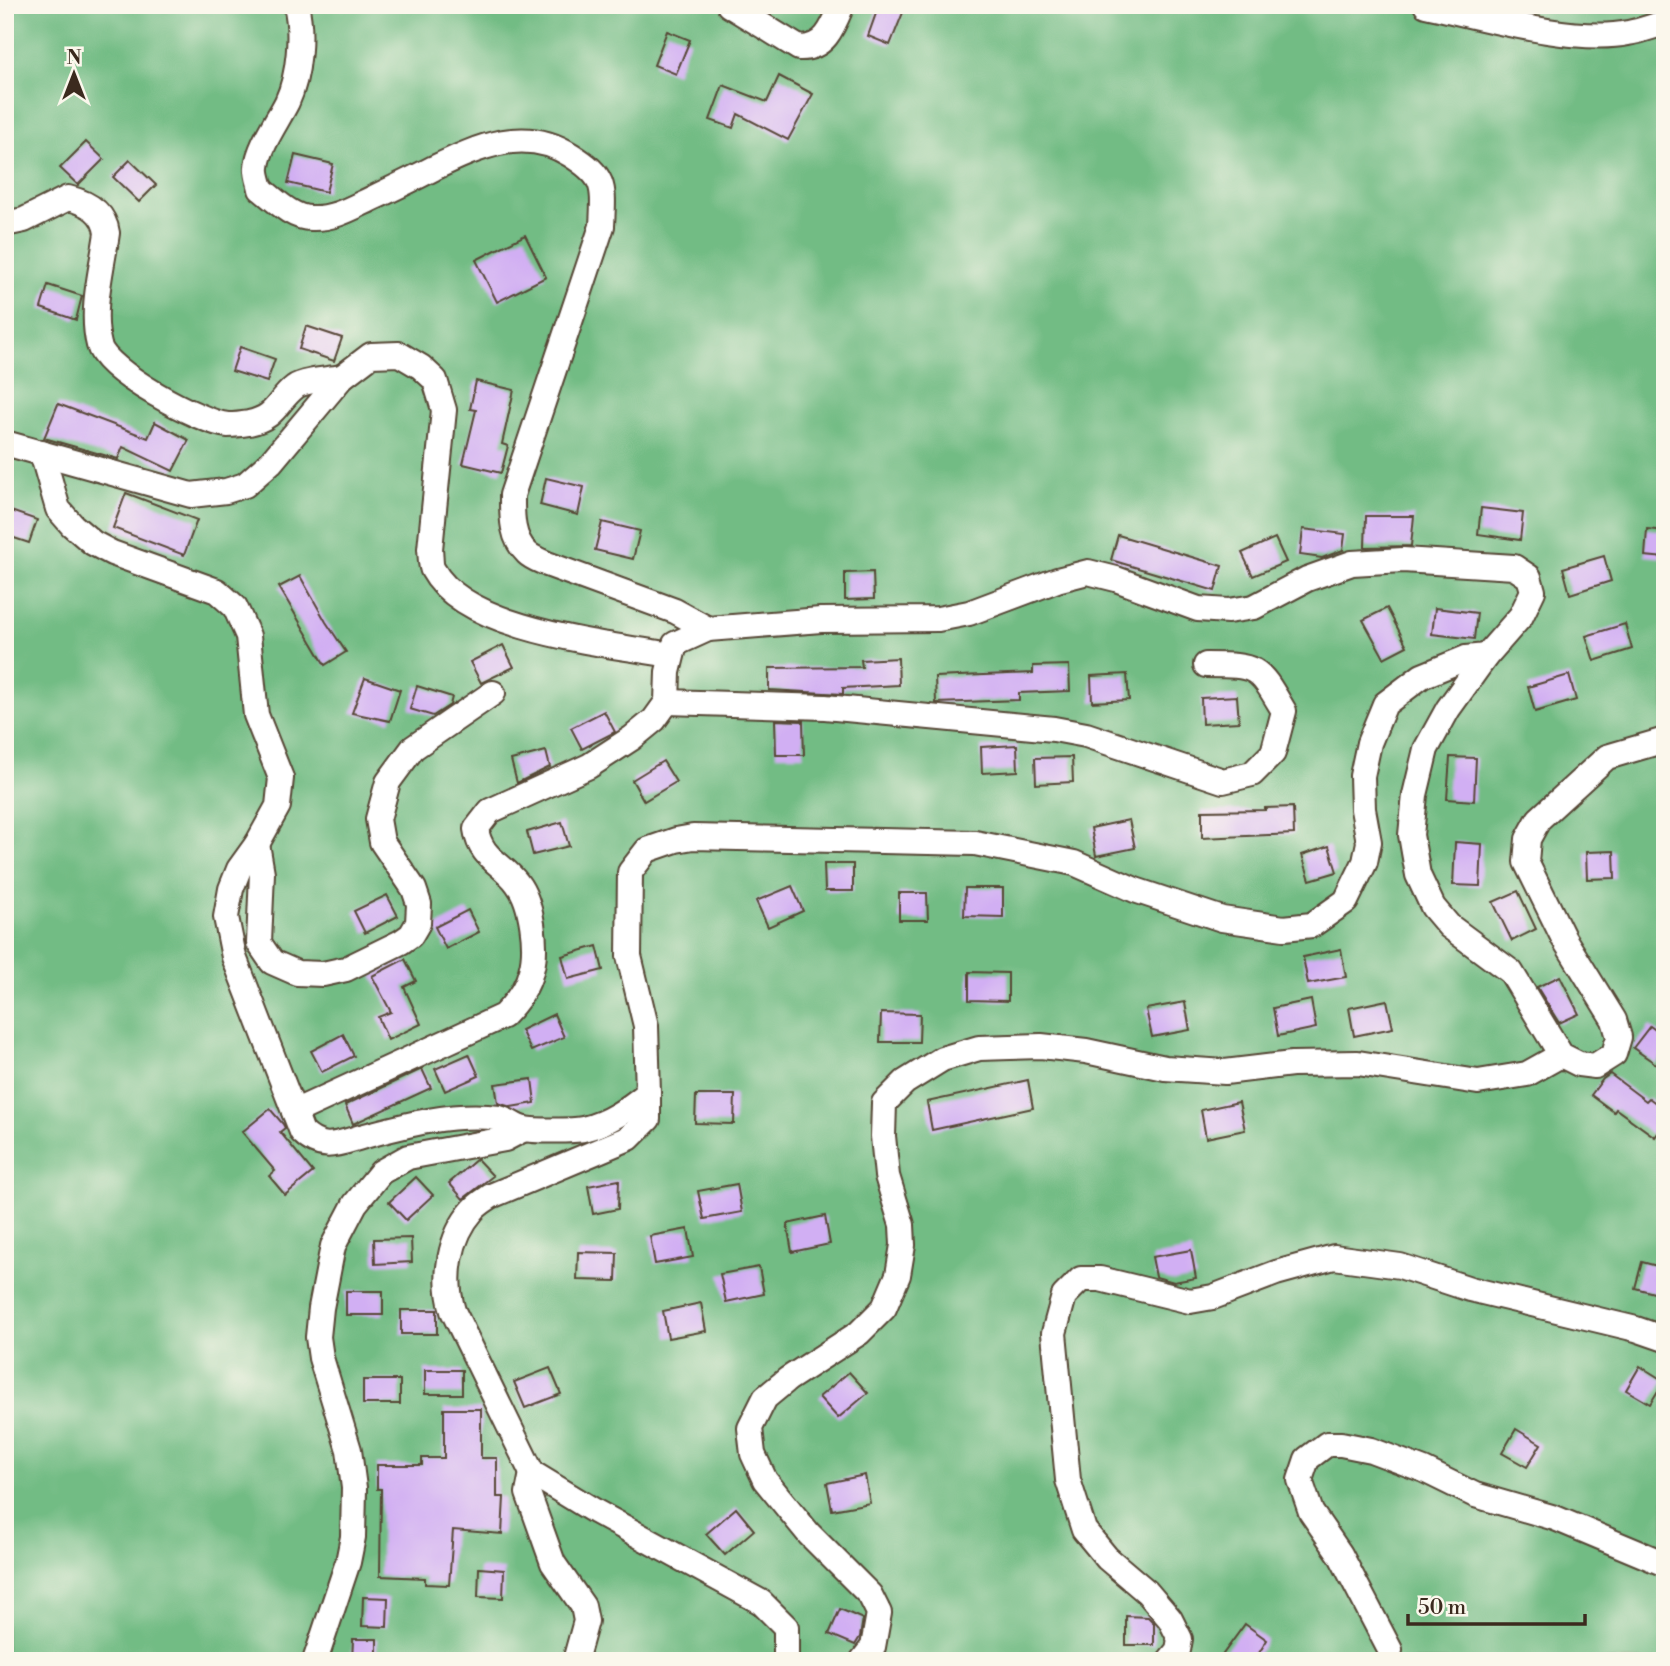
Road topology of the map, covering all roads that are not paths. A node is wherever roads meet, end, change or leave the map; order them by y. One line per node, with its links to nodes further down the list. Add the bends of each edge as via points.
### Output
1 (296, 5): 10 (street, via 297,71 257,167 261,189 287,210 308,218 337,216 476,148 511,139 541,141 592,169 604,191 603,226 512,495 512,520 527,554 675,611)
2 (729, 5): 3 (street, via 799,48 808,48 819,45)
3 (842, 5)
4 (1426, 5): 5 (street, via 1578,34 1627,34)
5 (1665, 23)
6 (5, 224): 7 (street, via 24,220 68,198 86,202 105,219 95,328 99,349 116,369 207,419 228,425 249,423 270,415 296,386)
7 (342, 377): 9 (street, via 271,462 245,485 226,491 191,495); 11 (street, via 371,355 399,355 435,380 444,410 430,549 432,569 451,591 499,620 529,629)
8 (5, 443): 9 (street)
9 (42, 453): 17 (street, via 58,509 93,543 217,591 235,607 248,636 256,715 281,778 278,806)
10 (708, 629): 11 (street, via 675,643); 12 (street, via 821,620 938,619 970,613 1088,572 1198,609 1228,611 1254,607 1307,579 1352,563 1437,560 1514,567 1529,577 1533,591 1521,616)
11 (671, 655): 15 (street)
12 (1486, 656): 18 (street, via 1448,709 1426,750 1411,835 1418,875 1433,907 1449,926 1510,972); 19 (street, via 1422,676 1385,704 1362,776 1369,842 1365,862 1346,901 1312,925 1284,928 1222,919 1135,890 1074,863 975,843 693,836 647,850 630,872 629,956 646,1026)
13 (1206, 665): 15 (street, via 1243,665 1263,676 1284,711 1273,753 1252,774 1223,781 1086,735 1054,729 825,707)
14 (493, 693): 17 (street, via 413,748 388,782 378,818 382,842 419,904 418,923 401,942 346,969 323,974 298,973 272,962 259,943 262,873)
15 (667, 702): 20 (street, via 632,738 589,766 501,804 476,829 493,862 524,894 532,924 533,968 515,1004 503,1016)
16 (1665, 740): 18 (street, via 1607,757 1539,819 1528,838 1526,862 1564,939 1614,1020 1619,1037 1614,1054 1595,1066)
17 (257, 844): 20 (street, via 239,870 226,917 234,957)
18 (1561, 1055): 29 (street, via 1527,1074 1478,1082 1358,1063 1226,1072 1164,1068 1041,1046 979,1048 942,1059 905,1082 884,1103 887,1176 902,1225 903,1245 898,1275 884,1308 859,1333 765,1398 750,1428 753,1454 765,1480 808,1534 870,1595 879,1613 873,1647)
19 (648, 1093): 21 (street, via 621,1115 582,1129); 23 (street, via 648,1119 629,1138 491,1196 474,1209 460,1231 448,1266 453,1311)
20 (294, 1111): 21 (street, via 302,1132 321,1145 459,1117 502,1119)
21 (524, 1129): 26 (street, via 505,1139 408,1157 381,1172 355,1204 333,1246 318,1337 349,1450 353,1538)
22 (1665, 1339): 30 (street, via 1469,1289 1400,1266 1334,1257 1190,1301 1100,1279 1081,1279 1064,1296 1054,1333 1068,1480 1084,1530 1170,1619 1180,1639)
23 (532, 1473): 27 (street, via 528,1493 553,1563 583,1606 586,1621); 28 (street, via 761,1602 786,1626)
24 (1665, 1564): 25 (street, via 1555,1518 1475,1495 1371,1450 1327,1444 1307,1460 1300,1480 1311,1512 1340,1554)
25 (1390, 1650)
26 (315, 1661)
27 (575, 1661)
28 (786, 1661)
29 (863, 1661)
30 (1170, 1661)

